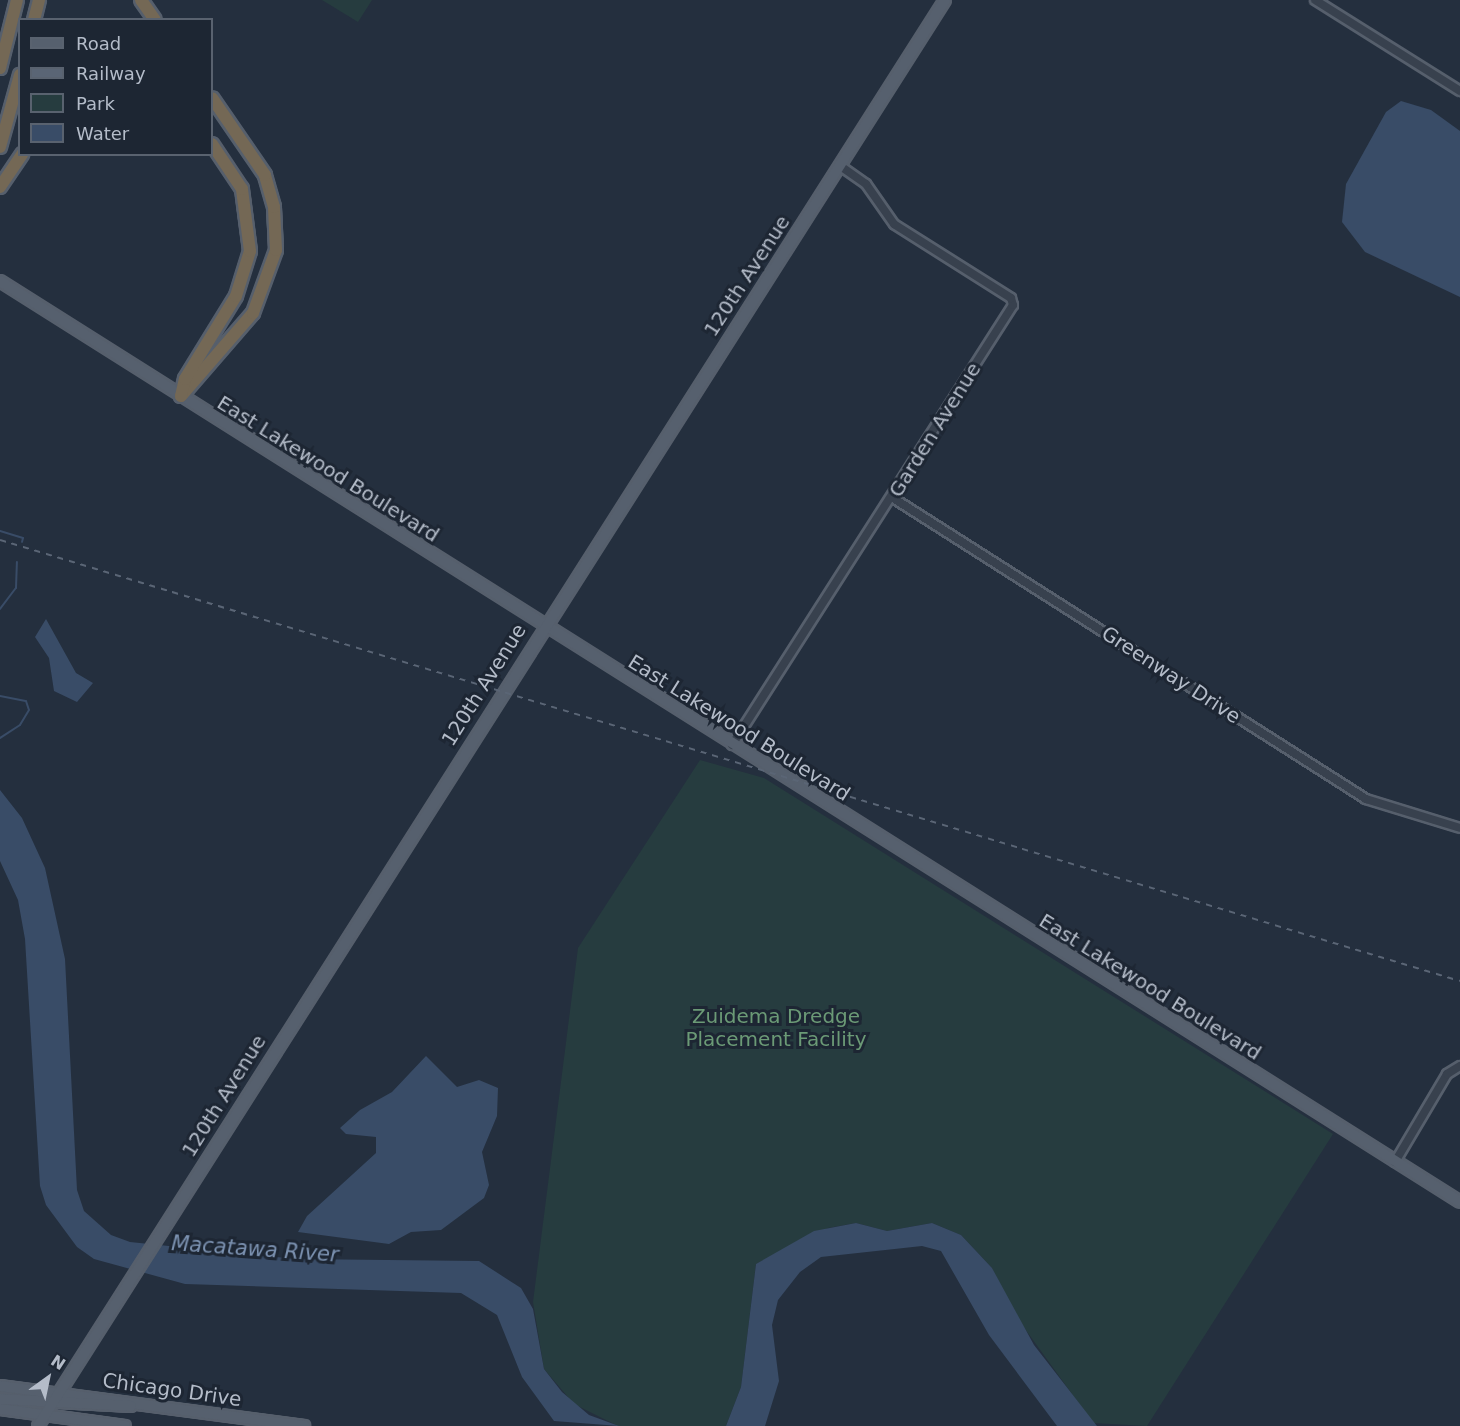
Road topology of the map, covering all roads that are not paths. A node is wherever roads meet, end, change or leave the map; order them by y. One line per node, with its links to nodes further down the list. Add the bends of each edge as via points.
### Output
1 (17, 0): 8 (highway)
2 (39, 0): 6 (highway)
3 (141, 0): 7 (highway)
4 (945, 0): 15 (main road, 120th Avenue)
5 (1315, 0): 10 (street)
6 (34, 18)
7 (154, 18)
8 (0, 68)
9 (18, 82): 13 (highway)
10 (1460, 91)
11 (213, 99): 18 (highway, via 265,175 274,207 276,250 253,312)
12 (213, 146): 18 (highway, via 242,189 250,251 236,296 185,379)
13 (0, 147)
14 (21, 156): 16 (highway)
15 (840, 166): 19 (street, Garden Avenue, via 866,184 894,224 1011,298 1013,305); 20 (main road, 120th Avenue)
16 (0, 187)
17 (0, 281): 18 (main road, East Lakewood Boulevard)
18 (180, 396): 20 (main road, East Lakewood Boulevard)
19 (894, 498): 21 (street, Garden Avenue); 22 (street, Greenway Drive, via 1366,799)
20 (542, 626): 21 (main road, East Lakewood Boulevard); 27 (main road, 120th Avenue)
21 (732, 745): 24 (main road, East Lakewood Boulevard)
22 (1460, 828)
23 (1460, 1066): 24 (street, via 1448,1074)
24 (1395, 1162): 25 (main road, East Lakewood Boulevard)
25 (1460, 1203)
26 (0, 1386): 27 (main road, Chicago Drive)
27 (58, 1393): 29 (main road, 120th Avenue); 30 (main road, Chicago Drive)
28 (0, 1398): 29 (main road)
29 (52, 1403): 30 (main road, via 116,1409); 32 (main road, 120th Avenue)
30 (139, 1405): 33 (main road, Chicago Drive)
31 (0, 1409): 32 (main road)
32 (45, 1415): 34 (main road, 120th Avenue); 35 (main road)
33 (256, 1423): 36 (main road, Chicago Drive)
34 (38, 1426)
35 (124, 1426)
36 (304, 1426)

